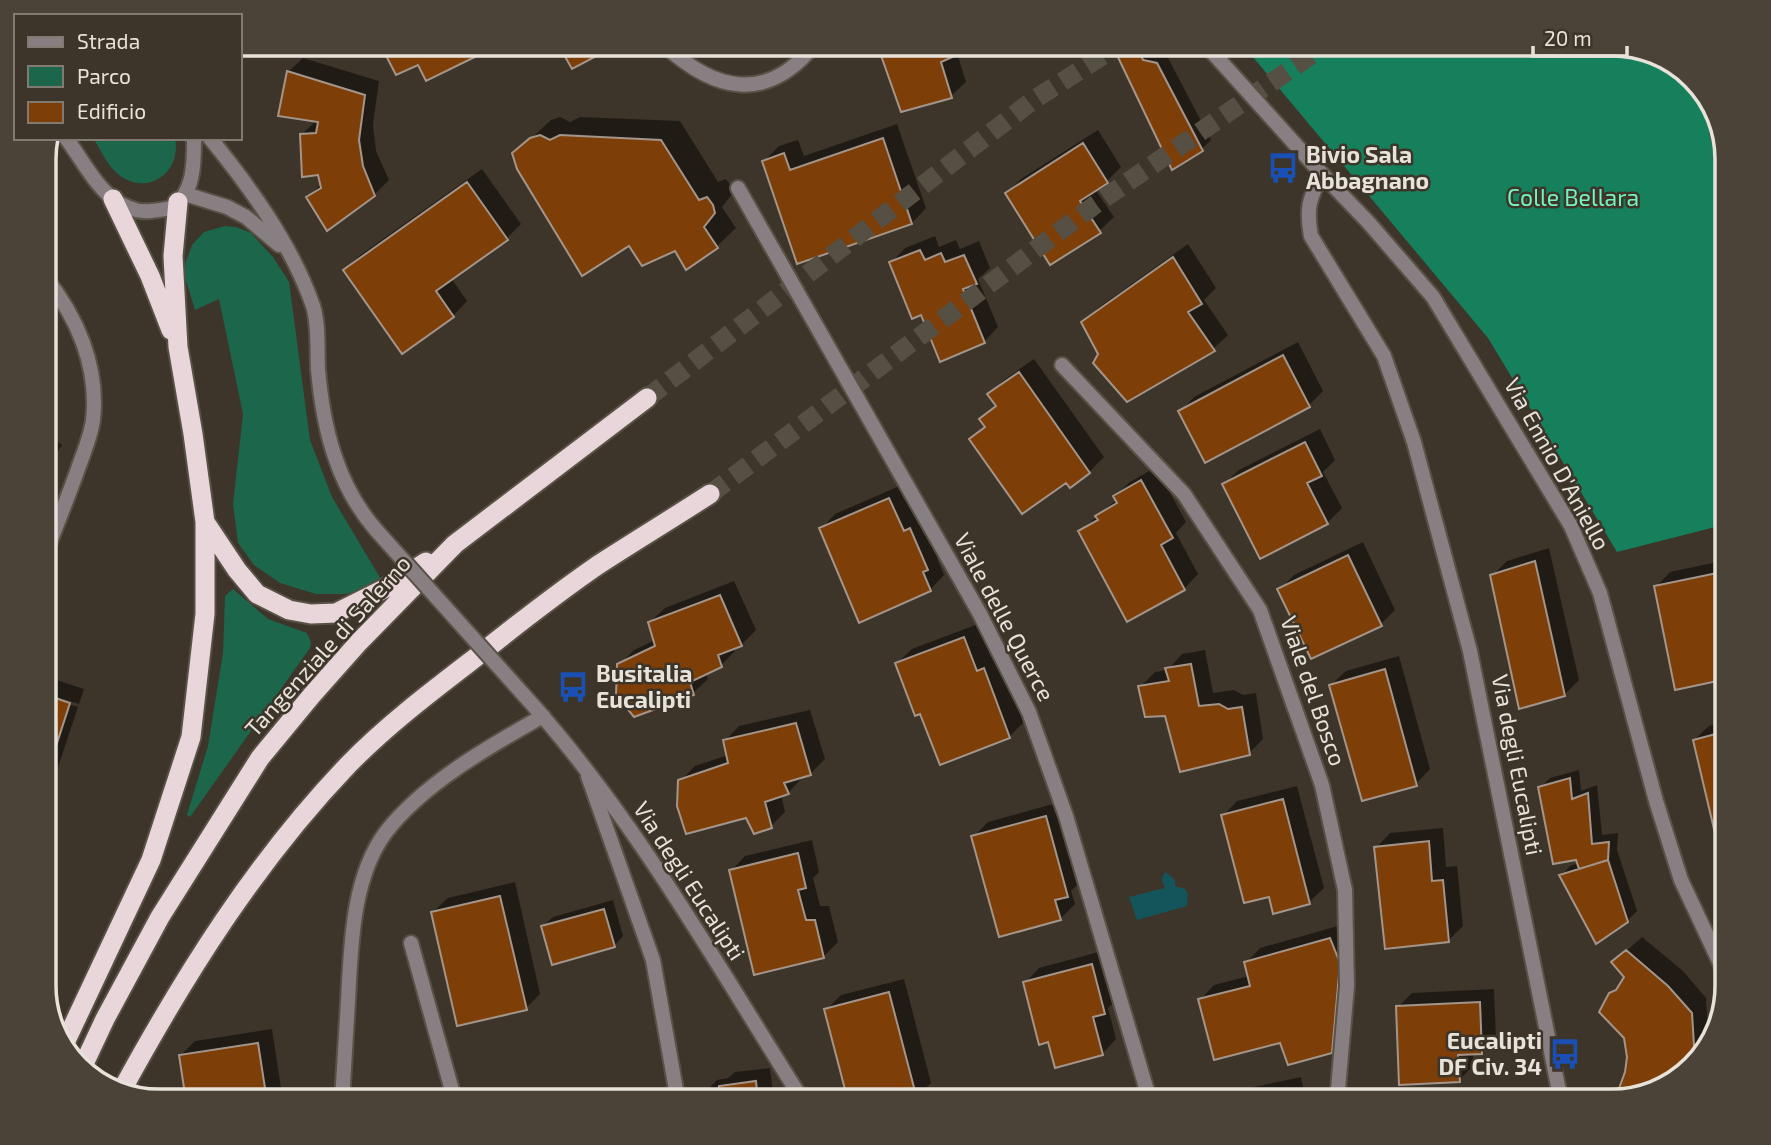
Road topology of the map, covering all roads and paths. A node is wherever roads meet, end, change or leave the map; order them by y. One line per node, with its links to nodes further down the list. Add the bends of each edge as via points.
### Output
1 (676, 56): 2 (street, via 734,85 758,85 778,78)
2 (805, 56)
3 (1216, 56): 7 (street, Via Ennio D'Aniello)
4 (67, 140): 10 (street)
5 (194, 140): 9 (street, via 192,177)
6 (212, 140): 11 (street, Via degli Eucalipti)
7 (1322, 174): 23 (street, Via Ennio D'Aniello, via 1433,297 1571,526 1600,593 1681,880); 33 (street, Via degli Eucalipti, via 1309,197 1311,236 1384,356 1414,442 1470,651)
8 (738, 188): 31 (street, Viale delle Querce, via 981,614 1030,712 1066,816)
9 (181, 198): 10 (street, via 171,208 143,212); 11 (street, via 227,207 246,217); 13 (highway, via 173,256)
10 (113, 199): 13 (highway)
11 (290, 255): 20 (street, Via degli Eucalipti, bridge, via 314,308 320,389 337,467 362,514)
12 (56, 293): 18 (street, via 83,339 93,420)
13 (178, 347): 17 (highway)
14 (1062, 365): 32 (street, Viale del Bosco, via 1184,494 1260,610 1322,785 1345,890 1347,986)
15 (647, 398): 19 (highway, Tangenziale di Salerno)
16 (710, 494): 26 (highway, via 597,566 523,621 424,697 350,764 226,915)
17 (205, 522): 19 (highway, via 257,594 289,610 311,614 336,613); 24 (highway, via 205,614 191,737 151,860)
18 (56, 527)
19 (455, 544): 25 (highway, Tangenziale di Salerno, via 359,642 261,758 160,917)
20 (543, 716): 21 (street, Via degli Eucalipti); 27 (street, via 484,749 411,806 385,834 366,872 353,920)
21 (587, 771): 29 (street, via 653,960); 30 (street, Via degli Eucalipti, via 643,847)
22 (411, 943): 28 (street)
23 (1715, 952)
24 (69, 1035)
25 (87, 1059)
26 (125, 1084)
27 (343, 1089)
28 (452, 1089)
29 (676, 1089)
30 (795, 1089)
31 (1146, 1089)
32 (1338, 1089)
33 (1559, 1089)

